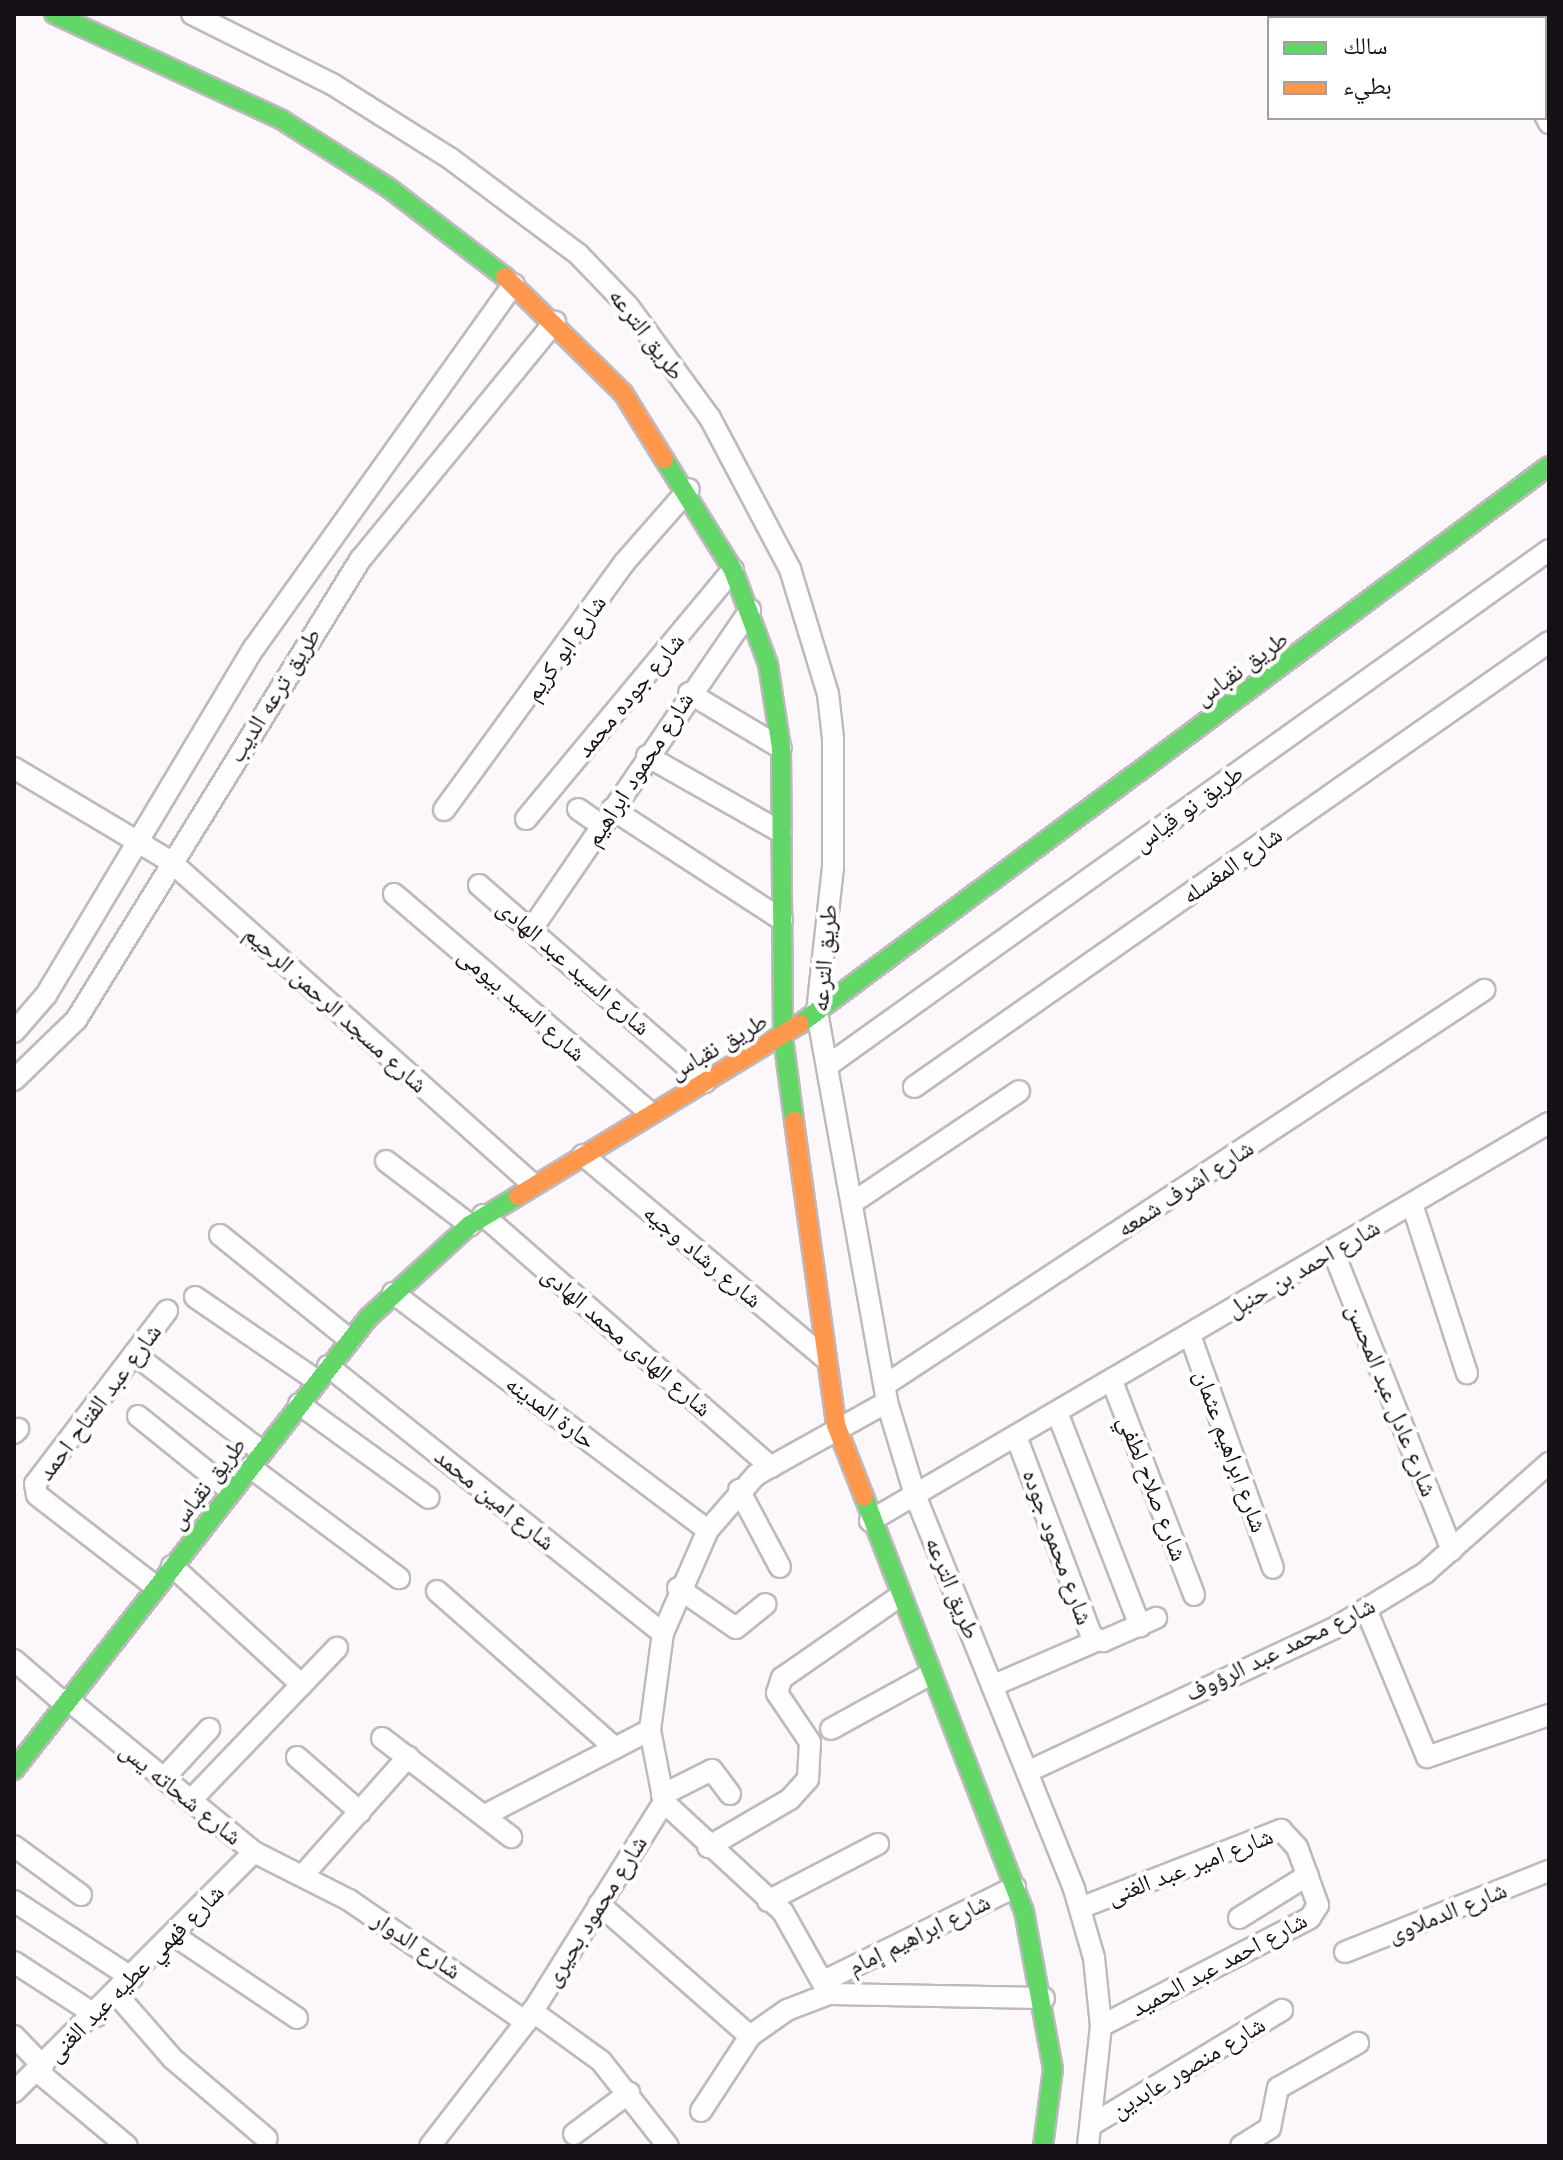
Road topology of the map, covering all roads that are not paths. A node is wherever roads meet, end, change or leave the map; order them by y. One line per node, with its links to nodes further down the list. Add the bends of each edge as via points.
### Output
1 (54, 14): 3 (street, طريق الترعه, via 282,120)
2 (192, 14): 27 (street, طريق الترعه, via 332,84 555,234 628,306 710,418 790,569 828,694 833,867)
3 (514, 284): 4 (street, طريق الترعه); 20 (street, طريق ترعه الديب, via 371,475)
4 (555, 322): 6 (street, طريق الترعه, via 623,393); 21 (street, طريق ترعه الديب, via 360,560)
5 (1549, 466): 27 (street, طريق نقباس)
6 (689, 489): 8 (street, طريق الترعه); 16 (street, شارع ابو كريم, via 624,563)
7 (1549, 550): 30 (street, طريق نو قياس)
8 (733, 570): 9 (street, طريق الترعه); 18 (street, شارع جوده محمد)
9 (750, 610): 11 (street, شارع محمود ابراهيم); 12 (street, طريق الترعه, via 768,664)
10 (1549, 642): 33 (street, شارع المغسله)
11 (689, 693): 12 (street); 13 (street, شارع محمود ابراهيم)
12 (781, 748): 19 (street, طريق الترعه)
13 (647, 756): 17 (street, شارع محمود ابراهيم); 19 (street)
14 (14, 768): 20 (street, شارع مسجد الرحمن الرحيم)
15 (578, 809): 17 (street)
16 (444, 810)
17 (607, 817): 24 (street); 25 (street, شارع محمود ابراهيم)
18 (526, 819)
19 (781, 832): 24 (street, طريق الترعه)
20 (139, 841): 21 (street, شارع مسجد الرحمن الرحيم); 28 (street, طريق ترعه الديب, via 46,995)
21 (166, 859): 31 (street, طريق ترعه الديب, via 76,1020); 39 (street, شارع مسجد الرحمن الرحيم)
22 (479, 885): 25 (street, شارع السيد عبد الهادى)
23 (394, 894): 35 (street, شارع السيد بيومى)
24 (782, 920): 29 (street, طريق الترعه)
25 (531, 930): 32 (street, شارع السيد عبد الهادى)
26 (1484, 990): 55 (street, شارع اشرف شمعه)
27 (817, 1012): 29 (street, طريق نقباس); 30 (street, طريق الترعه)
28 (14, 1032)
29 (783, 1037): 32 (street, طريق نقباس); 51 (street, طريق الترعه)
30 (827, 1066): 40 (street, طريق الترعه)
31 (14, 1080)
32 (705, 1082): 35 (street, طريق نقباس)
33 (914, 1087)
34 (1019, 1091): 40 (street)
35 (650, 1113): 37 (street, طريق نقباس)
36 (1549, 1123): 41 (street, شارع احمد بن حنبل)
37 (583, 1155): 39 (street, طريق نقباس); 51 (street, شارع رشاد وجيه)
38 (386, 1161): 42 (street, شارع الهادى محمد الهادى)
39 (532, 1183): 42 (street, طريق نقباس)
40 (852, 1203): 55 (street, طريق الترعه)
41 (1412, 1204): 44 (street, شارع احمد بن حنبل); 53 (street)
42 (477, 1220): 45 (street, طريق نقباس); 63 (street, شارع الهادى محمد الهادى)
43 (220, 1235): 49 (street)
44 (1333, 1251): 48 (street, شارع احمد بن حنبل); 70 (street, شارع عادل عبد المحسن)
45 (393, 1293): 49 (street, طريق نقباس); 69 (street, حارة المدينه)
46 (195, 1297): 52 (street, شارع امين محمد)
47 (167, 1311): 50 (street, شارع عبد الفتاح احمد)
48 (1190, 1335): 54 (street, شارع احمد بن حنبل); 73 (street, شارع ابراهيم عثمان)
49 (350, 1340): 52 (street, طريق نقباس)
50 (134, 1354): 61 (street); 75 (street, شارع عبد الفتاح احمد, via 38,1480 37,1495)
51 (824, 1357): 59 (street, طريق الترعه)
52 (323, 1373): 56 (street, طريق نقباس); 82 (street, شارع امين محمد)
53 (1467, 1373)
54 (1112, 1381): 57 (street, شارع احمد بن حنبل); 78 (street, شارع صلاح لطفي)
55 (886, 1394): 59 (street, شارع اشرف شمعه); 66 (street, طريق الترعه)
56 (299, 1404): 61 (street, طريق نقباس); 67 (street)
57 (1057, 1412): 60 (street, شارع احمد بن حنبل); 83 (street, شارع محمود جوده, via 1148,1622)
58 (138, 1416): 65 (street)
59 (836, 1425): 63 (street, شارع اشرف شمعه); 68 (street, طريق الترعه)
60 (1016, 1436): 66 (street, شارع احمد بن حنبل); 83 (street, شارع محمود جوده)
61 (256, 1459): 65 (street, طريق نقباس); 74 (street)
62 (1549, 1463): 70 (street, شارع محمد عبد الرؤوف)
63 (771, 1467): 64 (street, شارع اشرف شمعه)
64 (739, 1490): 69 (street, شارع اشرف شمعه); 72 (street)
65 (231, 1491): 71 (street, طريق نقباس)
66 (915, 1495): 68 (street, شارع احمد بن حنبل); 88 (street, طريق الترعه)
67 (429, 1498)
68 (870, 1521): 79 (street, طريق الترعه)
69 (708, 1530): 76 (street, شارع اشرف شمعه)
70 (1452, 1550): 81 (street, شارع محمد عبد الرؤوف)
71 (172, 1566): 75 (street, طريق نقباس); 87 (street)
72 (780, 1567)
73 (1273, 1568)
74 (399, 1578)
75 (156, 1587): 89 (street, طريق نقباس)
76 (678, 1588): 80 (street, via 736,1628); 82 (street, شارع اشرف شمعه)
77 (437, 1591): 95 (street)
78 (1194, 1595)
79 (900, 1596): 86 (street, طريق الترعه); 109 (street, via 782,1678 777,1693 813,1757 802,1790)
80 (766, 1604)
81 (1366, 1609): 90 (street, via 1427,1757); 99 (street, شارع محمد عبد الرؤوف)
82 (663, 1633): 93 (street, شارع اشرف شمعه)
83 (1096, 1641): 88 (street)
84 (337, 1648): 87 (street)
85 (14, 1660): 89 (street, شارع شحاته يس)
86 (931, 1674): 92 (street); 114 (street, طريق الترعه)
87 (302, 1685): 103 (street)
88 (992, 1686): 99 (street, طريق الترعه)
89 (65, 1701): 98 (street, طريق نقباس); 100 (street, شارع شحاته يس)
90 (1549, 1715)
91 (209, 1729): 100 (street)
92 (831, 1729)
93 (650, 1730): 95 (street); 102 (street, شارع اشرف شمعه)
94 (382, 1738): 97 (street)
95 (615, 1748): 105 (street)
96 (297, 1757): 104 (street)
97 (408, 1757): 104 (street); 105 (street)
98 (14, 1770)
99 (1027, 1772): 119 (street, طريق الترعه)
100 (164, 1778): 103 (street, شارع شحاته يس)
101 (730, 1794): 102 (street, via 712,1770)
102 (663, 1798): 109 (street); 118 (street, شارع محمود بحيرى)
103 (191, 1800): 110 (street, شارع شحاته يس)
104 (360, 1812): 112 (street)
105 (487, 1814): 106 (street)
106 (511, 1837)
107 (878, 1844): 117 (street)
108 (14, 1846): 115 (street)
109 (708, 1847): 117 (street)
110 (254, 1852): 112 (street, شارع شحاته يس); 121 (street, شارع فهمي عطيه عبد الغنى)
111 (1549, 1871): 122 (street, شارع الدملاوى)
112 (304, 1874): 130 (street, شارع الدوار)
113 (1310, 1882): 119 (street, شارع امير عبد الغنى, via 1290,1837 1272,1831); 120 (street); 132 (street, شارع احمد عبد الحميد, via 1318,1905 1310,1918)
114 (1015, 1887): 125 (street, شارع ابراهيم إمام); 127 (street, طريق الترعه)
115 (81, 1895)
116 (14, 1901): 124 (street)
117 (768, 1901): 125 (street)
118 (599, 1904): 130 (street, شارع محمود بحيرى); 134 (street)
119 (1080, 1908): 132 (street, طريق الترعه)
120 (1239, 1918)
121 (175, 1936): 124 (street, شارع فهمي عطيه عبد الغنى); 131 (street)
122 (1345, 1952)
123 (14, 1962): 129 (street)
124 (132, 1978): 126 (street, شارع فهمي عطيه عبد الغنى)
125 (827, 1987): 127 (street); 134 (street, شارع ابراهيم إمام)
126 (118, 1996): 129 (street, شارع فهمي عطيه عبد الغنى); 142 (street, via 184,2070)
127 (1044, 1998): 146 (street, طريق الترعه, via 1053,2069)
128 (1282, 2010): 140 (street, شارع منصور عابدين)
129 (97, 2016): 136 (street, شارع فهمي عطيه عبد الغنى)
130 (529, 2016): 138 (street, شارع الدوار, via 601,2061); 144 (street, شارع محمود بحيرى)
131 (297, 2018)
132 (1101, 2026): 140 (street, طريق الترعه)
133 (14, 2036): 136 (street)
134 (750, 2036): 139 (street, شارع ابراهيم إمام, via 721,2070)
135 (1358, 2043): 148 (street, via 1278,2088 1270,2128)
136 (40, 2069): 137 (street, شارع فهمي عطيه عبد الغنى); 143 (street)
137 (14, 2092)
138 (629, 2093): 141 (street); 145 (street, شارع الدوار)
139 (701, 2111)
140 (1093, 2124): 147 (street, طريق الترعه)
141 (574, 2134)
142 (267, 2139)
143 (127, 2146)
144 (430, 2146)
145 (668, 2146)
146 (1043, 2146)
147 (1088, 2146)
148 (1241, 2146)

